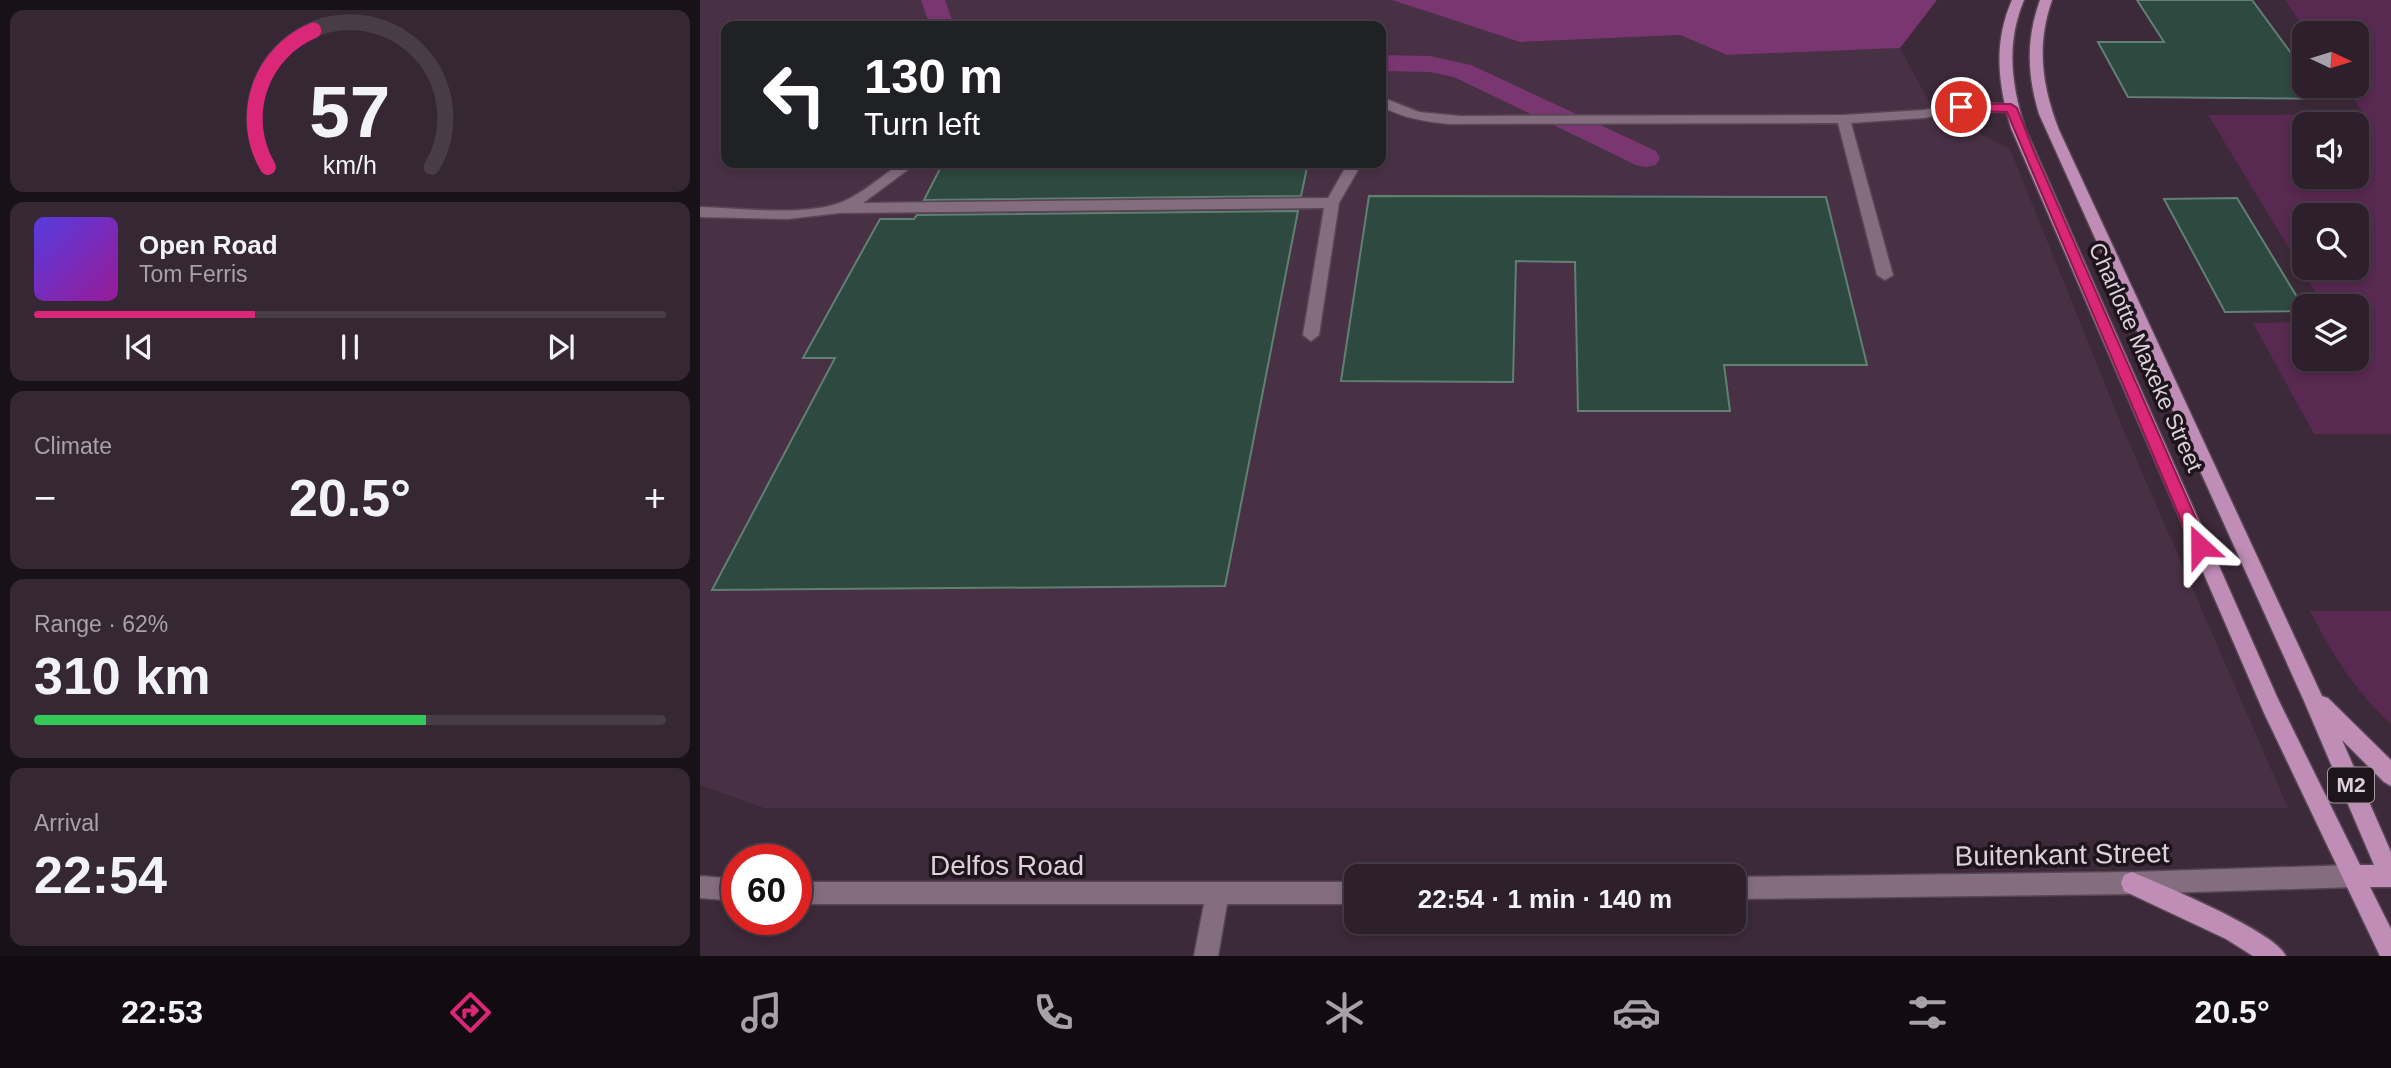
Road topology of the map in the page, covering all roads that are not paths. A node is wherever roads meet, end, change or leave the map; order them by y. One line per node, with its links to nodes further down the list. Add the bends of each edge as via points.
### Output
1 (2018, 0): 4 (main road, Charlotte Maxeke Street / M2, via 2005,46)
2 (2046, 0): 13 (main road, Charlotte Maxeke Street / M2, via 2034,40 2035,76 2043,109)
3 (1386, 104): 5 (street, via 1432,119)
4 (2011, 108): 5 (street, via 1961,107 1924,114); 15 (main road, Charlotte Maxeke Street / M2, via 2232,620)
5 (1843, 118): 11 (street)
6 (903, 168): 9 (street)
7 (1352, 168): 8 (street)
8 (1332, 203): 9 (street); 12 (street)
9 (837, 208): 10 (street)
10 (700, 212)
11 (1885, 275)
12 (1311, 335)
13 (2312, 695): 14 (main road); 16 (main road, Charlotte Maxeke Street / M2)
14 (2391, 775)
15 (2354, 876): 16 (main road, Buitenkant Street); 17 (street, Buitenkant Street); 24 (main road, Charlotte Maxeke Street / M2)
16 (2391, 876)
17 (2132, 883): 19 (street, Buitenkant Street); 26 (main road, via 2234,931)
18 (700, 887): 20 (street)
19 (1746, 888)
20 (721, 889)
21 (812, 893): 23 (street, Delfos Road)
22 (1344, 893): 23 (street)
23 (1217, 895): 25 (street)
24 (2391, 954)
25 (1206, 956)
26 (2274, 956)

